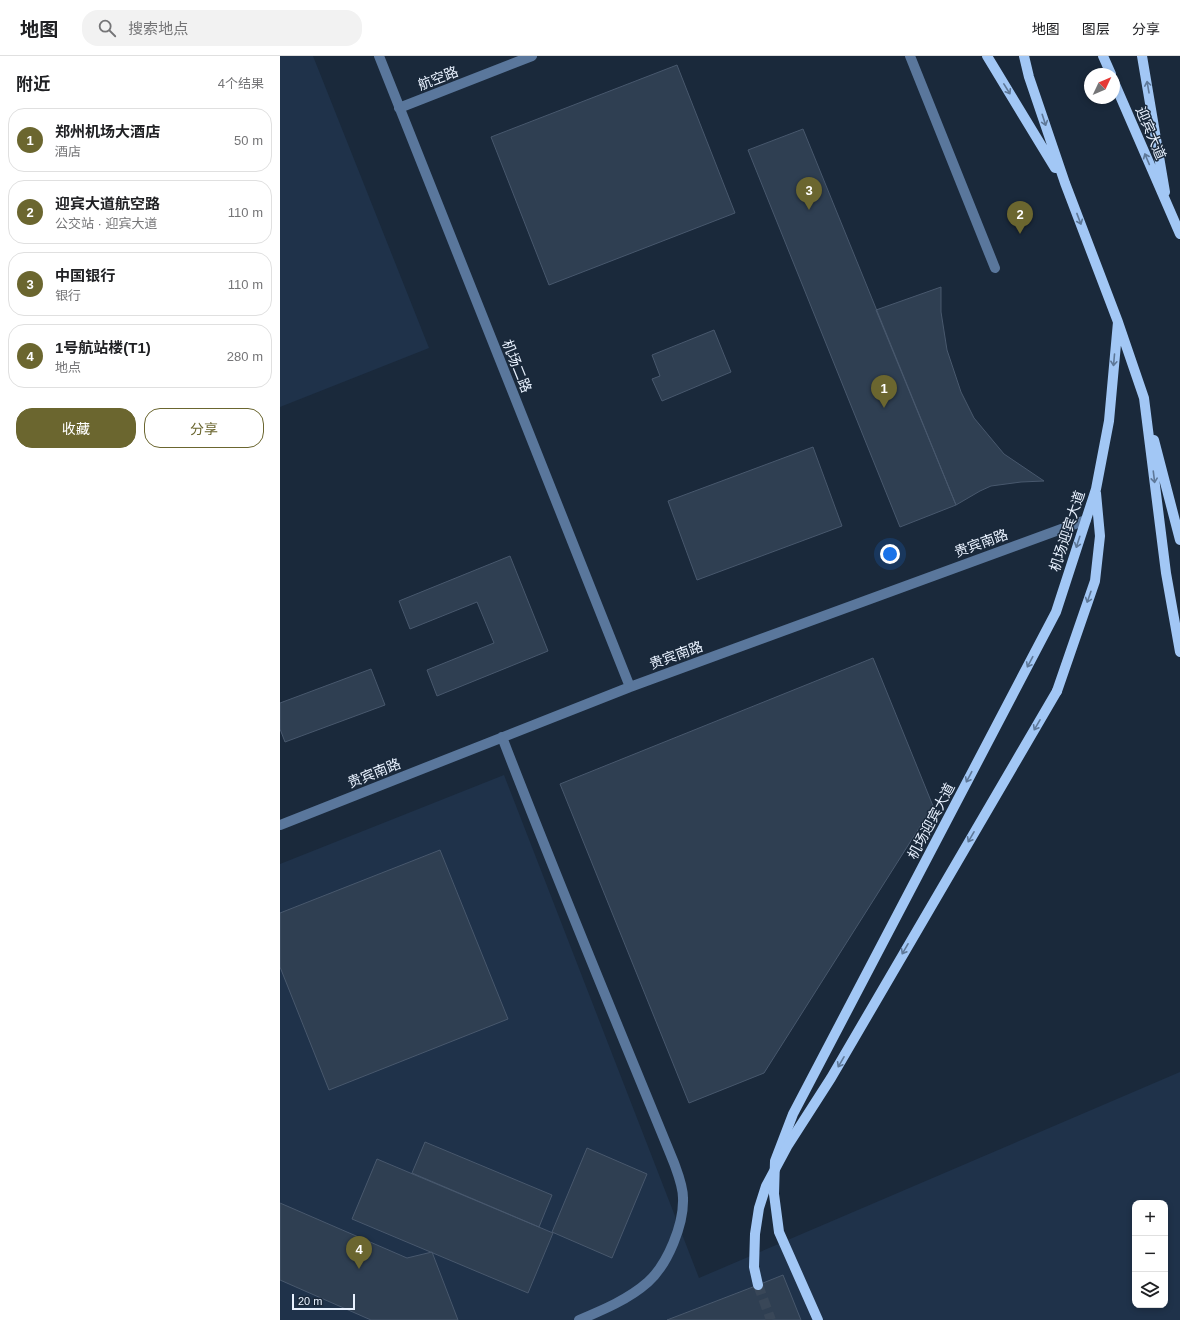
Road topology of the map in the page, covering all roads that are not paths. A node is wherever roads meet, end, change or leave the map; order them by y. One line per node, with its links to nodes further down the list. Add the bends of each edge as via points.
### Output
1 (379, 56): 12 (street, 机场二路)
2 (532, 56): 12 (street, 航空路)
3 (910, 56): 16 (street)
4 (987, 56): 13 (main road, one-way to 13)
5 (1017, 56): 10 (main road)
6 (1024, 56): 10 (main road)
7 (1103, 56): 9 (main road)
8 (1142, 56): 14 (main road, 迎宾大道, one-way to 8)
9 (1108, 68)
10 (1029, 76): 13 (main road, one-way to 13)
11 (1120, 96): 14 (main road, 迎宾大道, one-way to 11)
12 (399, 108): 23 (street, 机场二路)
13 (1065, 183): 17 (main road, one-way to 17)
14 (1168, 208): 15 (main road)
15 (1180, 234)
16 (995, 268)
17 (1118, 322): 18 (main road); 19 (main road, 机场迎宾大道, one-way to 19, via 1109,421)
18 (1144, 398): 21 (main road); 22 (main road, one-way to 22, via 1166,574)
19 (1096, 490): 20 (main road, 机场迎宾大道); 26 (main road, one-way to 26, bridge, via 1100,536 1095,580 1056,691 766,1186 755,1234 754,1268)
20 (1086, 520): 23 (street, 贵宾南路); 28 (main road, 机场迎宾大道, one-way to 28, via 1056,612 793,1114 775,1161 774,1194 779,1232)
21 (1180, 540)
22 (1180, 652)
23 (630, 687): 24 (street, 贵宾南路)
24 (502, 737): 25 (street, 贵宾南路); 27 (street, via 674,1163 683,1197 676,1236 656,1273 621,1301)
25 (280, 825)
26 (758, 1284)
27 (579, 1320)
28 (818, 1320)

